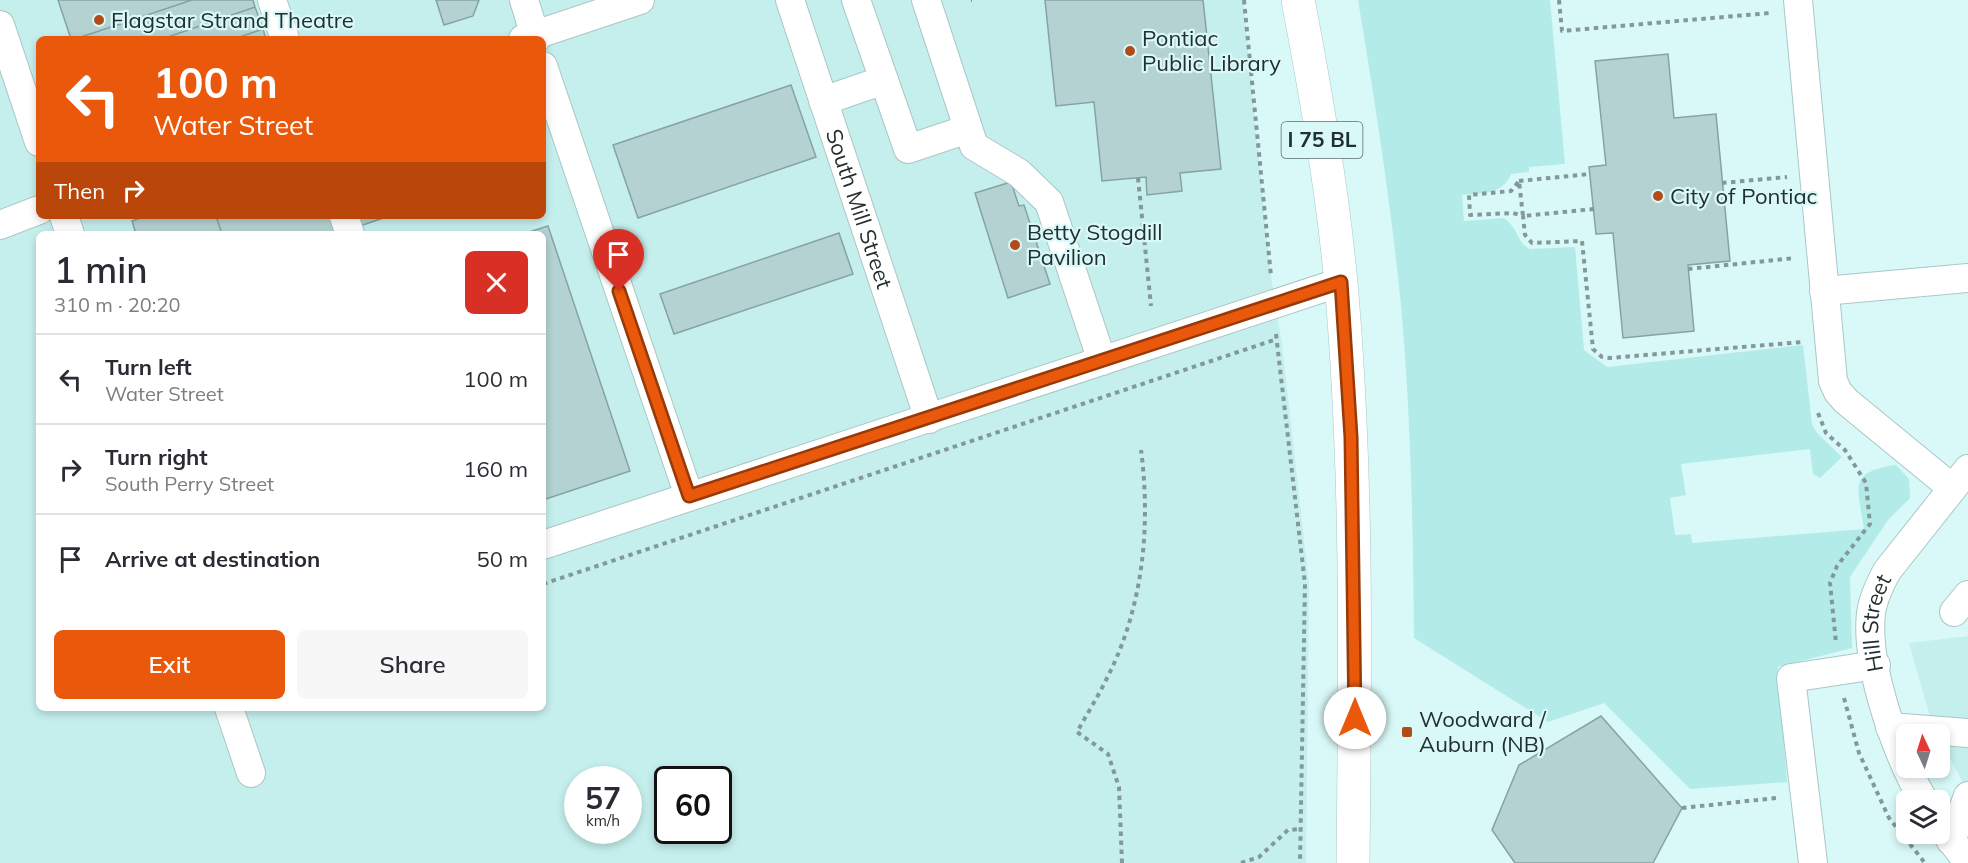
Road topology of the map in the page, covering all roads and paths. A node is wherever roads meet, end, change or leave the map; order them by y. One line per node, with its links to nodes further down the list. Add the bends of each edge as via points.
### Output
1 (272, 0): 12 (street)
2 (524, 0): 13 (street)
3 (640, 0): 14 (street)
4 (790, 0): 17 (street, South Mill Street)
5 (856, 0): 16 (street)
6 (926, 0): 18 (street)
7 (1244, 0): 34 (path)
8 (1298, 0): 32 (main road, I 75 BL, via 1316,90)
9 (1558, 0): 10 (path, via 1562,31 1776,13)
10 (1786, 3): 33 (street)
11 (0, 25): 19 (street)
12 (284, 36)
13 (531, 36)
14 (537, 36)
15 (546, 75): 43 (street)
16 (884, 80): 17 (street); 18 (street, via 908,149)
17 (823, 101): 40 (street, South Mill Street)
18 (968, 129): 38 (street, via 974,146 1020,173 1048,202)
19 (36, 133)
20 (1590, 174): 23 (path)
21 (1792, 177): 24 (path)
22 (1138, 178): 35 (path)
23 (1519, 181): 27 (path); 27 (path, via 1512,191 1469,195 1470,215)
24 (1722, 183)
25 (1594, 209): 27 (path)
26 (36, 211): 28 (street)
27 (1523, 216): 37 (path, via 1525,235 1532,243 1582,241 1593,349 1602,357)
28 (0, 225)
29 (1800, 258): 30 (path)
30 (1688, 269)
31 (1968, 278): 33 (street)
32 (1341, 282): 34 (street); 61 (main road, I 75 BL, via 1351,437 1355,609)
33 (1824, 291): 42 (street, via 1833,381 1838,392)
34 (1274, 305): 36 (path); 38 (street)
35 (1151, 306)
36 (1277, 339): 45 (path); 56 (path, via 1305,584)
37 (1809, 342)
38 (1101, 361): 40 (street)
39 (1817, 410): 47 (path, via 1826,433 1845,450 1866,483 1870,524 1837,566 1830,583)
40 (928, 419): 43 (street)
41 (1141, 450): 58 (path, via 1146,499 1143,558 1129,624 1109,674 1077,732 1108,754 1119,787)
42 (1960, 478): 46 (street, Hill Street, via 1898,556 1878,590 1871,622)
43 (689, 496): 44 (street)
44 (546, 544)
45 (546, 583)
46 (1876, 665): 47 (street); 49 (street, Hill Street)
47 (1840, 670): 62 (street, via 1791,678); 63 (path, via 1844,702 1859,753 1889,818)
48 (230, 711): 51 (street)
49 (1890, 727): 50 (street); 52 (street, Hill Street)
50 (1968, 733)
51 (251, 773)
52 (1918, 790)
53 (1968, 796): 57 (street)
54 (1783, 797): 55 (path)
55 (1682, 808)
56 (1301, 829): 59 (path, via 1288,830 1259,857); 60 (path)
57 (1953, 843)
58 (1122, 863)
59 (1241, 863)
60 (1300, 863)
61 (1353, 863)
62 (1813, 863)
63 (1925, 863)

